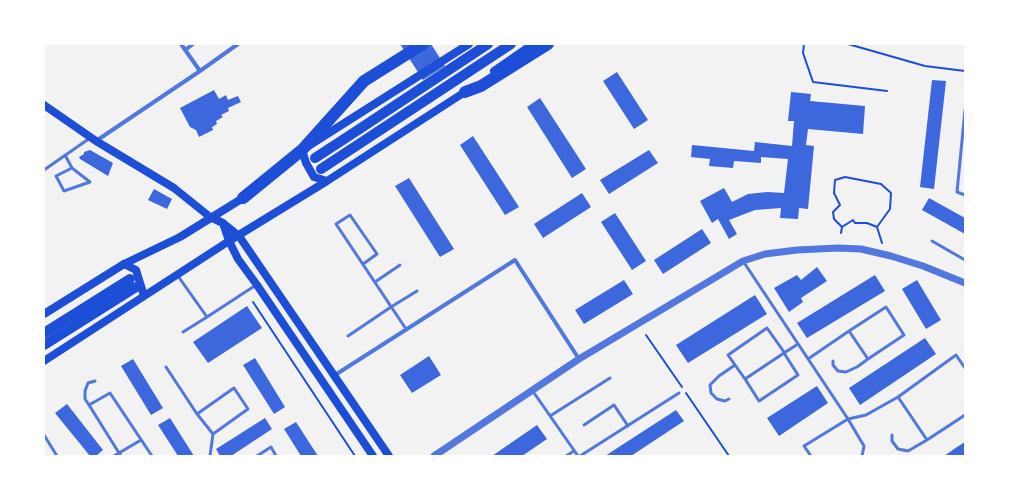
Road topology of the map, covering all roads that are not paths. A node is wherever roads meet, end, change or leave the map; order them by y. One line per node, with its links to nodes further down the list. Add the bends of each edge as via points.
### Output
1 (181, 44): 10 (street)
2 (193, 44): 10 (street)
3 (238, 44): 11 (street)
4 (424, 44): 17 (highway, via 364,81)
5 (469, 44): 17 (main road)
6 (488, 44): 19 (main road)
7 (511, 44): 21 (main road)
8 (533, 44): 12 (main road)
9 (548, 44): 12 (highway, via 481,86)
10 (185, 50): 11 (street)
11 (200, 70): 15 (street)
12 (465, 92): 23 (main road)
13 (44, 105): 15 (main road)
14 (965, 110): 16 (lane)
15 (94, 139): 18 (lane); 26 (main road, via 174,188)
16 (963, 143): 24 (lane, via 957,192)
17 (302, 150): 23 (main road, via 306,164 314,177); 25 (highway)
18 (65, 155): 20 (lane); 22 (lane)
19 (314, 158)
20 (72, 168): 20 (lane, via 90,182 64,191 56,176)
21 (321, 169)
22 (44, 170)
23 (327, 181): 28 (main road)
24 (965, 195)
25 (242, 198): 26 (main road)
26 (210, 217): 27 (main road); 33 (main road, via 180,237)
27 (224, 223): 28 (main road); 29 (main road)
28 (239, 236): 29 (main road); 61 (main road)
29 (228, 241): 36 (main road); 39 (main road)
30 (932, 242): 31 (lane)
31 (965, 260)
32 (743, 261): 38 (street, via 765,254 797,250 861,249 923,266); 50 (lane); 53 (street)
33 (124, 264): 41 (main road, via 136,270); 43 (main road)
34 (363, 264): 34 (lane, via 336,224 350,215 377,254); 37 (lane)
35 (400, 265): 37 (lane)
36 (177, 275): 41 (main road); 44 (lane)
37 (375, 282): 42 (lane)
38 (965, 283)
39 (257, 285): 44 (lane); 89 (main road)
40 (417, 291): 42 (lane)
41 (144, 296): 56 (main road)
42 (391, 307): 45 (lane); 49 (lane)
43 (44, 314)
44 (207, 317): 47 (lane)
45 (406, 329): 53 (street, via 515,260); 61 (street)
46 (849, 331): 54 (lane); 55 (lane); 55 (lane, via 886,307 904,335)
47 (183, 332)
48 (44, 333): 51 (main road, via 133,283)
49 (348, 336)
50 (798, 344): 52 (lane); 54 (lane)
51 (44, 346)
52 (784, 353): 58 (lane, via 767,328 728,355); 63 (lane); 63 (lane, via 798,375 759,401)
53 (579, 359): 65 (street)
54 (808, 359): 73 (lane)
55 (868, 359): 57 (lane, via 846,372 838,371)
56 (44, 361)
57 (833, 361)
58 (735, 365): 63 (lane); 68 (lane, via 710,385 711,393 717,399)
59 (166, 367): 70 (lane)
60 (965, 368): 67 (lane, via 956,355)
61 (335, 375): 90 (main road)
62 (610, 378): 72 (lane)
63 (745, 380)
64 (95, 381): 69 (lane, via 88,384 85,390 85,398)
65 (532, 390): 72 (lane); 91 (street)
66 (679, 393): 75 (lane)
67 (898, 397): 73 (lane, via 866,415); 80 (lane)
68 (728, 399)
69 (89, 405): 79 (lane, via 110,393); 82 (lane)
70 (197, 414): 76 (lane); 76 (lane, via 234,388 248,409)
71 (965, 414): 80 (lane)
72 (550, 416): 81 (lane)
73 (848, 419): 94 (lane, via 804,446); 95 (lane, via 864,446)
74 (584, 425): 75 (lane, via 614,405)
75 (628, 426): 93 (lane)
76 (213, 434): 86 (lane)
77 (892, 434): 80 (lane, via 892,441 898,449 908,451)
78 (44, 435): 83 (lane)
79 (141, 440): 82 (lane); 85 (lane)
80 (927, 440)
81 (574, 451): 92 (lane); 93 (lane)
82 (120, 455): 84 (lane)
83 (57, 456)
84 (114, 456)
85 (152, 456)
86 (210, 456)
87 (257, 456): 88 (lane, via 271,447)
88 (276, 456)
89 (373, 456)
90 (389, 456)
91 (434, 456)
92 (566, 456)
93 (579, 456)
94 (811, 456)
95 (862, 456)

